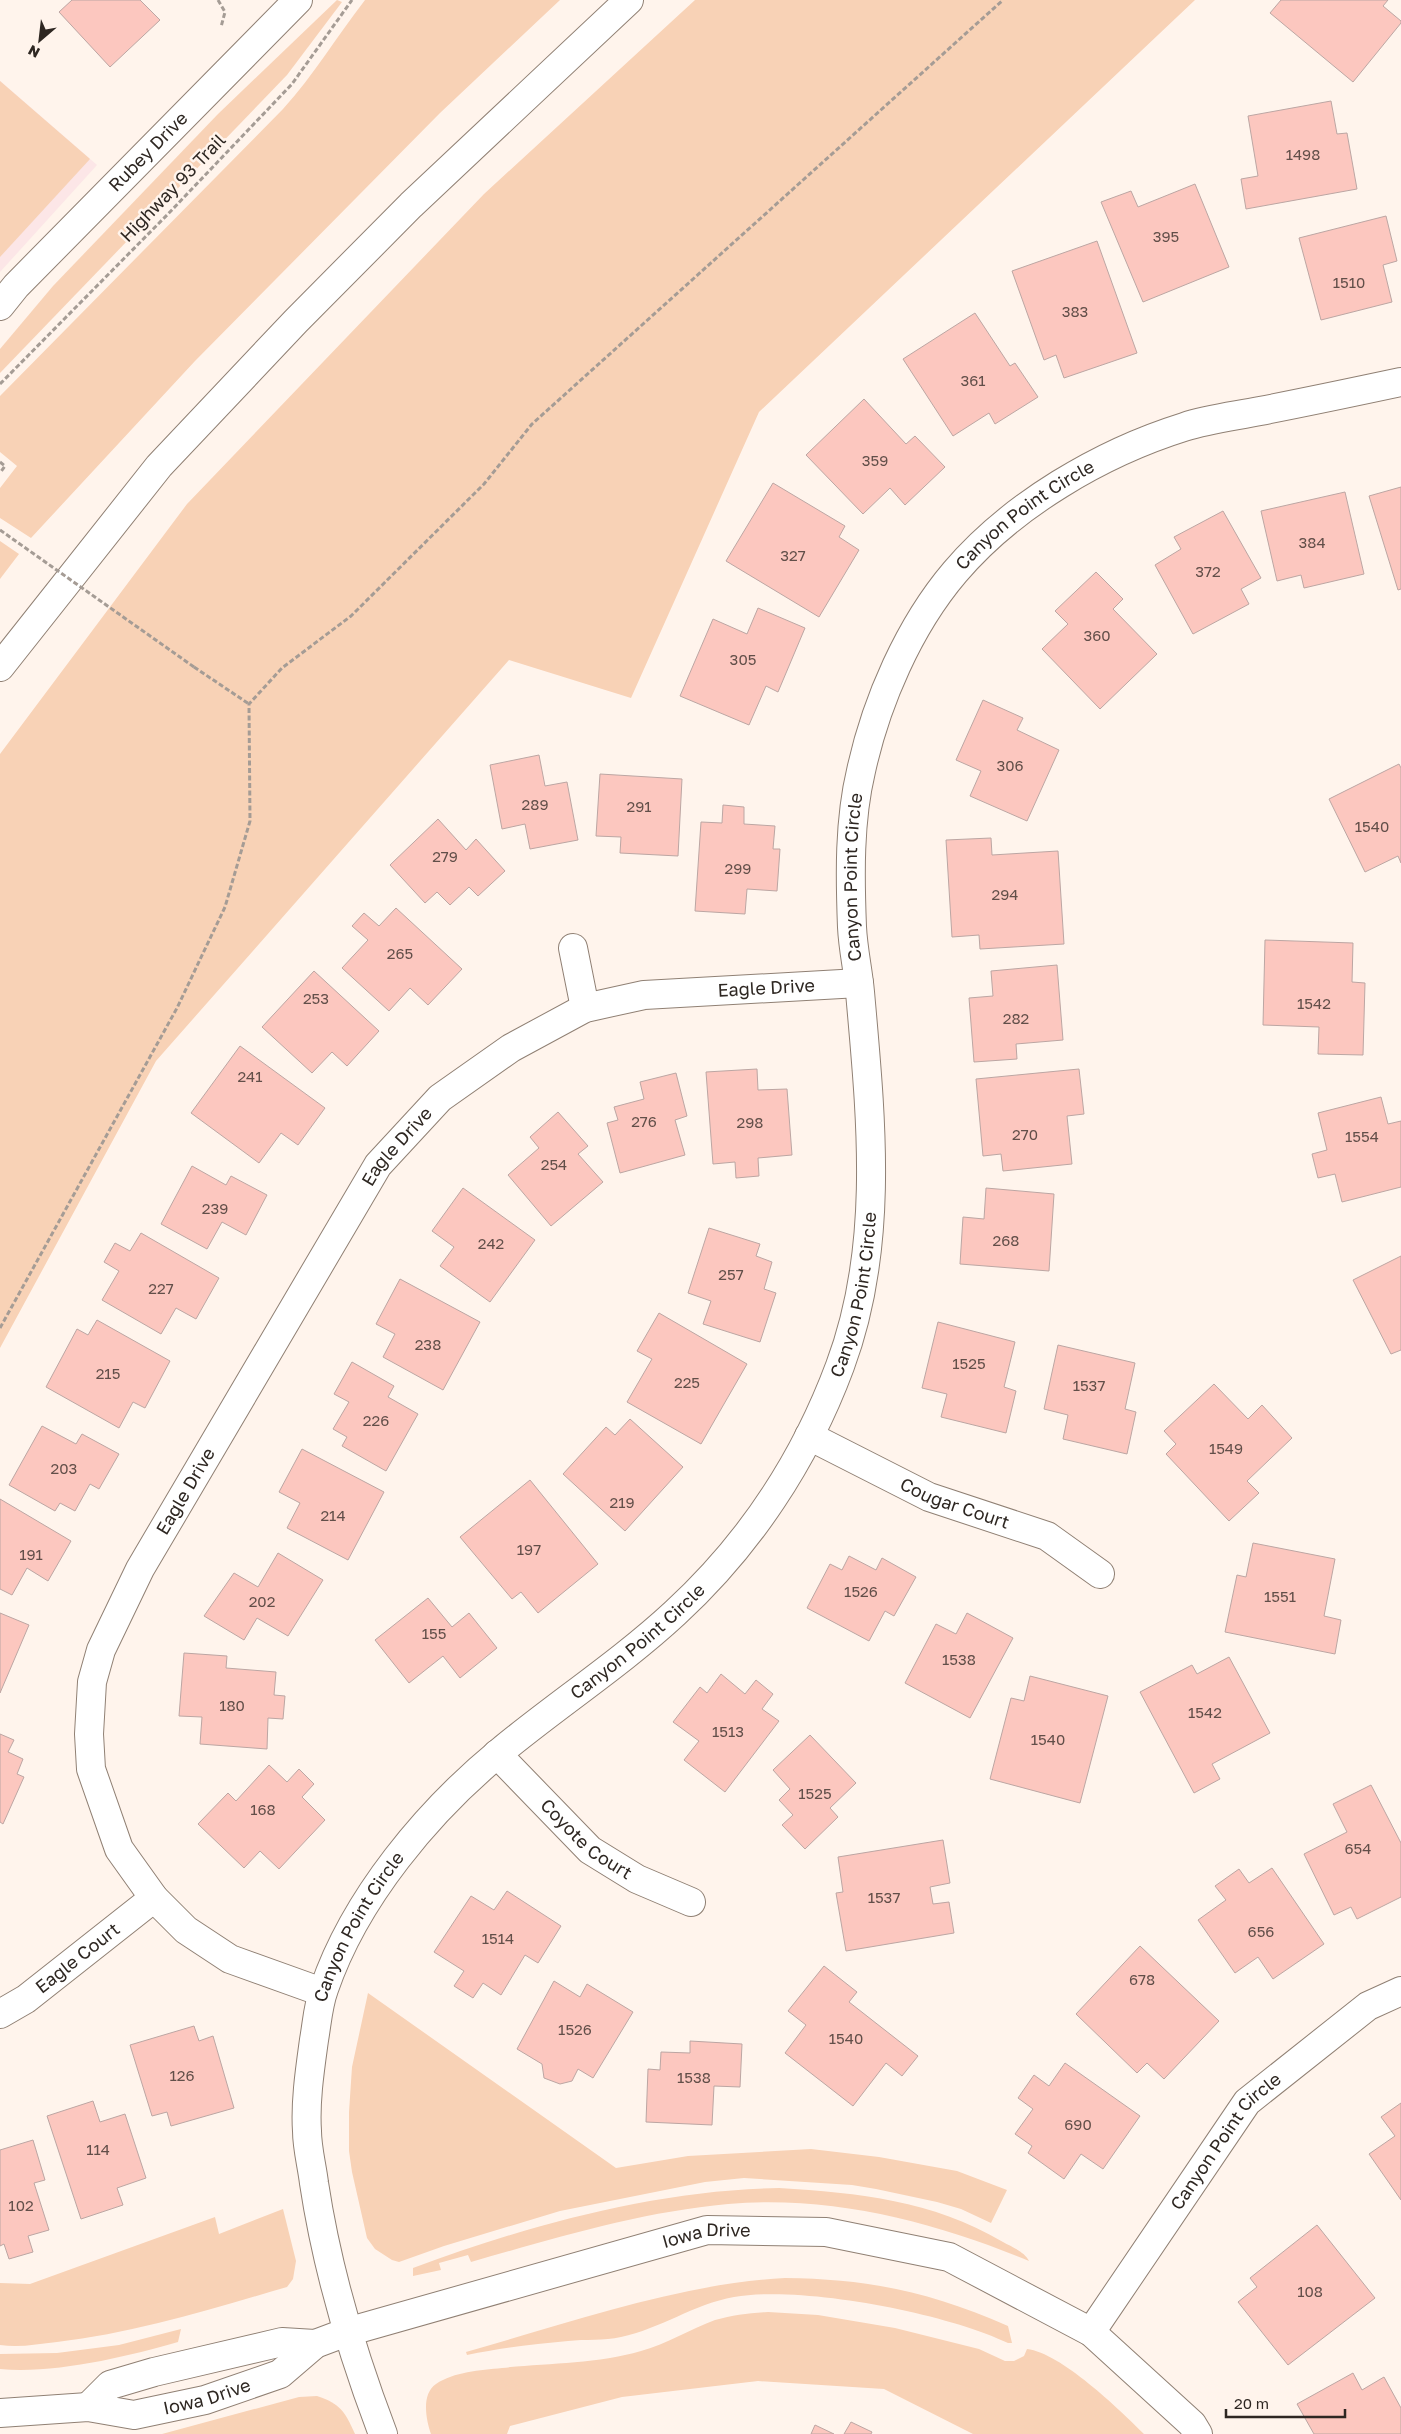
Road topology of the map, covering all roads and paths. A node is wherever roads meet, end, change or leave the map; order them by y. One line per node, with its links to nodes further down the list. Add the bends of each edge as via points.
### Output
1 (352, 0): 7 (path, Highway 93 Trail, via 292,84)
2 (629, 0): 11 (main road, via 412,205 289,328 159,466)
3 (1003, 0): 12 (path, via 532,424 484,484 351,616 282,668)
4 (285, 4): 5 (main road, Rubey Drive)
5 (0, 306)
6 (1401, 382): 14 (main road, Canyon Point Circle, via 1190,424 1128,447 1076,475 1006,522 954,573 911,635 882,700 860,773 852,842 852,934)
7 (0, 384)
8 (0, 462): 9 (path, via 5,466)
9 (0, 473)
10 (0, 530): 12 (path, bridge)
11 (0, 667)
12 (249, 704): 16 (path, via 250,821 225,907 178,1008)
13 (573, 948): 15 (main road)
14 (859, 983): 15 (main road, Eagle Drive, via 644,994); 17 (main road, Canyon Point Circle, via 871,1129 870,1234 863,1292 843,1357)
15 (584, 1008): 20 (main road, Eagle Drive, via 511,1048 440,1098 378,1165 136,1578 101,1650 92,1682 89,1734 92,1769 119,1849)
16 (0, 1328)
17 (808, 1436): 18 (main road, Cougar Court, via 929,1497 1047,1536); 19 (main road, Canyon Point Circle, via 773,1501 725,1564 673,1615)
18 (1100, 1574)
19 (496, 1754): 21 (main road, Coyote Court, via 590,1850 638,1880); 23 (main road, Canyon Point Circle, via 441,1806 392,1865 353,1924)
20 (154, 1898): 23 (main road, Eagle Drive, via 186,1930 230,1959); 24 (main road, Eagle Court, via 26,1999)
21 (691, 1902)
22 (1401, 1991): 26 (main road, Canyon Point Circle, via 1368,2006 1247,2102)
23 (322, 1992): 25 (main road, Canyon Point Circle, via 312,2056 307,2130 322,2235)
24 (0, 2014)
25 (347, 2332): 26 (main road, Iowa Drive, via 706,2230 826,2232 949,2257); 27 (main road, Iowa Drive); 30 (main road, Canyon Point Circle)
26 (1090, 2332): 31 (main road, Iowa Drive, via 1192,2424)
27 (315, 2344): 28 (main road, Iowa Drive, via 282,2342 154,2372 110,2385); 28 (main road, Iowa Drive, via 280,2374 205,2400 134,2415)
28 (88, 2407): 29 (main road, Iowa Drive)
29 (0, 2413)
30 (383, 2434)
31 (1198, 2434)

